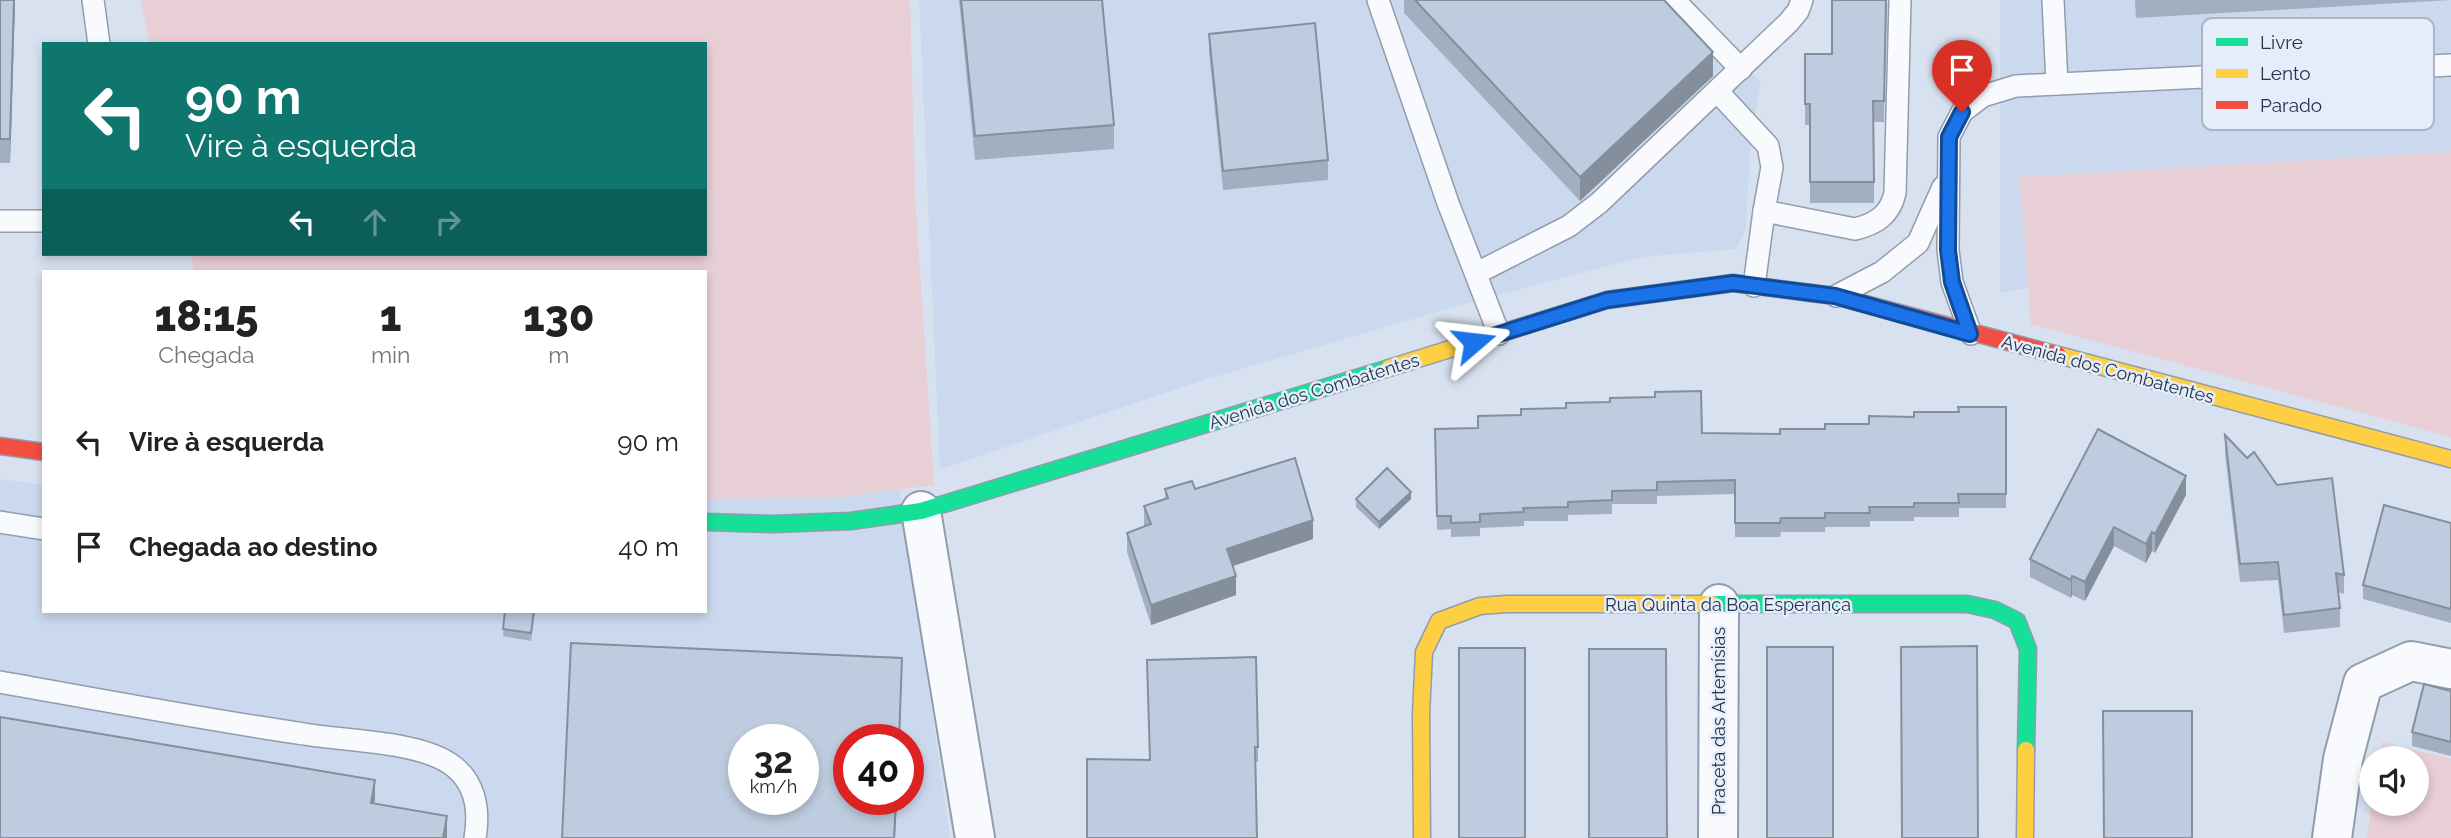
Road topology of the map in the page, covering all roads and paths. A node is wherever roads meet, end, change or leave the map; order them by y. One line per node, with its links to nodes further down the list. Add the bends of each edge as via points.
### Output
1 (93, 0): 7 (lane)
2 (1378, 0): 16 (lane, via 1447,203)
3 (1674, 0): 8 (lane)
4 (1802, 0): 8 (lane, via 1788,23)
5 (1900, 0): 13 (lane, via 1892,204 1883,217 1855,229)
6 (2053, 0): 10 (lane)
7 (99, 42)
8 (1741, 69): 11 (lane)
9 (2202, 77): 10 (lane)
10 (2057, 84): 12 (lane, via 1999,90 1962,112 1949,137)
11 (1717, 91): 13 (lane, via 1768,146 1772,167); 16 (lane, via 1583,216)
12 (1948, 172): 18 (lane, via 1918,243 1882,272); 20 (lane, via 1952,282)
13 (1764, 211): 17 (lane)
14 (0, 221): 15 (lane)
15 (42, 221)
16 (1476, 273): 19 (lane)
17 (1754, 286): 18 (street, Avenida dos Combatentes); 19 (street, Avenida dos Combatentes, via 1733,283 1607,300)
18 (1835, 296): 20 (street, Avenida dos Combatentes)
19 (1499, 334): 24 (street, Avenida dos Combatentes)
20 (1970, 334): 23 (street, Avenida dos Combatentes)
21 (0, 446): 22 (street)
22 (42, 452)
23 (2451, 459)
24 (921, 511): 26 (street, Avenida dos Combatentes, via 851,521); 32 (street)
25 (0, 522): 27 (lane)
26 (707, 522)
27 (42, 529)
28 (1719, 604): 33 (street, Rua Quinta da Boa Esperança, via 1506,604 1479,606 1438,621 1424,652); 34 (street, Praceta das Artemísias); 35 (street, Rua Quinta da Boa Esperança, via 1967,604 2017,621 2028,649)
29 (2451, 669): 36 (street, via 2411,661 2363,683 2343,759)
30 (0, 682): 31 (lane, via 425,752 450,764 467,781 476,799)
31 (475, 838)
32 (975, 838)
33 (1422, 838)
34 (1718, 838)
35 (2025, 838)
36 (2332, 838)

